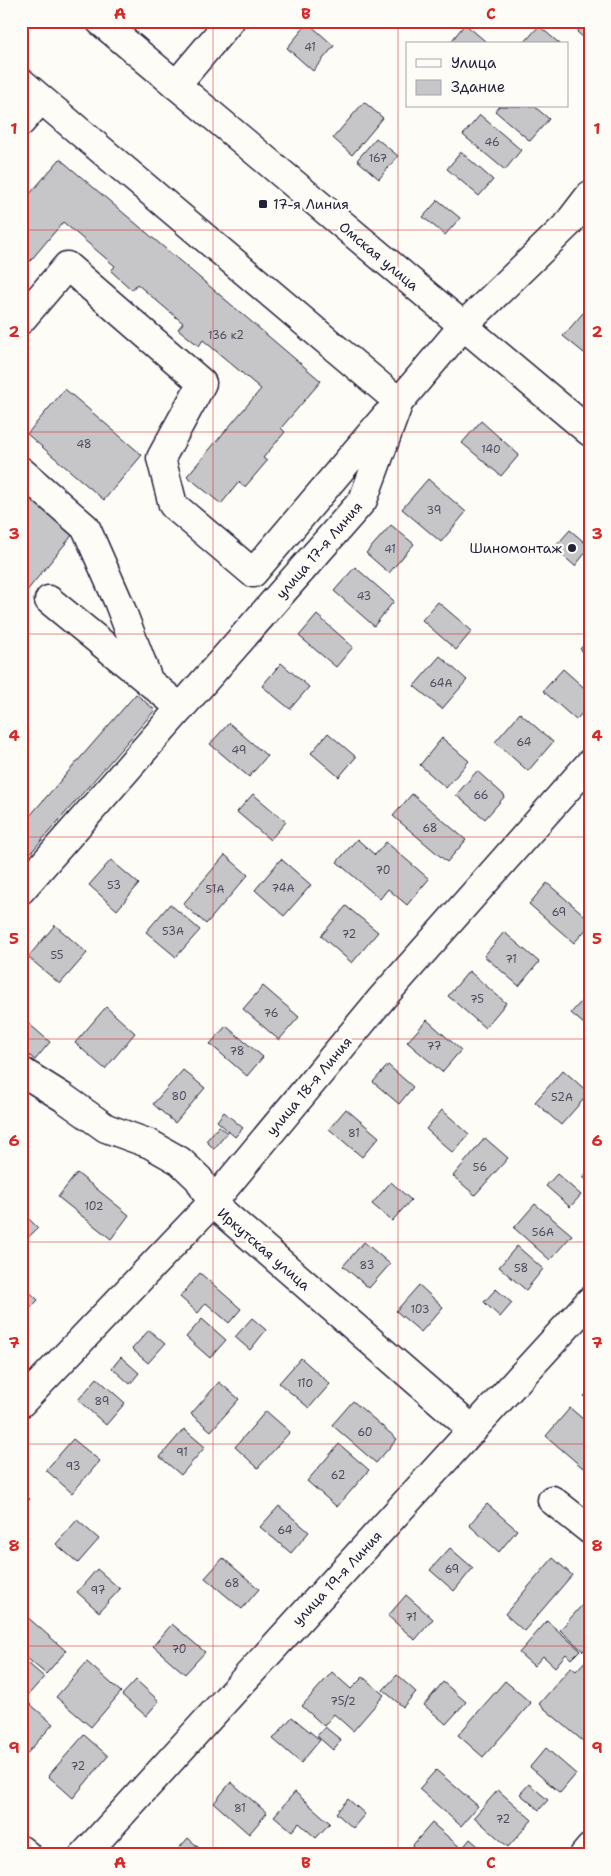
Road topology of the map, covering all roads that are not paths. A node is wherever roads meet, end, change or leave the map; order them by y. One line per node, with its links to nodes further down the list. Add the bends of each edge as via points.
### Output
1 (100, 21): 3 (street, Омская улица)
2 (230, 21): 3 (street)
3 (176, 85): 8 (street, Омская улица)
4 (31, 90): 5 (street); 9 (street)
5 (21, 122)
6 (590, 195): 8 (street, улица 17-я Линия, via 567,225)
7 (21, 320): 9 (street, via 67,266 202,383 161,458 173,505 253,573)
8 (463, 326): 9 (street, улица 17-я Линия); 10 (street, Омская улица)
9 (399, 402): 14 (street, улица 17-я Линия, via 363,500)
10 (590, 432)
11 (21, 471): 13 (street, via 86,528)
12 (49, 600): 13 (street)
13 (149, 682): 14 (street)
14 (181, 708): 16 (street, улица 17-я Линия)
15 (590, 763): 18 (street, улица 18-я Линия, via 382,998)
16 (21, 890)
17 (21, 1071): 18 (street, Иркутская улица, via 106,1128 150,1144 180,1161 199,1179)
18 (212, 1203): 20 (street, улица 18-я Линия); 21 (street, Иркутская улица)
19 (590, 1301): 21 (street, улица 19-я Линия)
20 (21, 1403)
21 (473, 1430): 27 (street, улица 19-я Линия)
22 (552, 1500): 23 (street)
23 (590, 1530)
24 (590, 1848): 28 (street)
25 (21, 1850): 26 (street)
26 (27, 1855)
27 (84, 1855)
28 (584, 1855)

